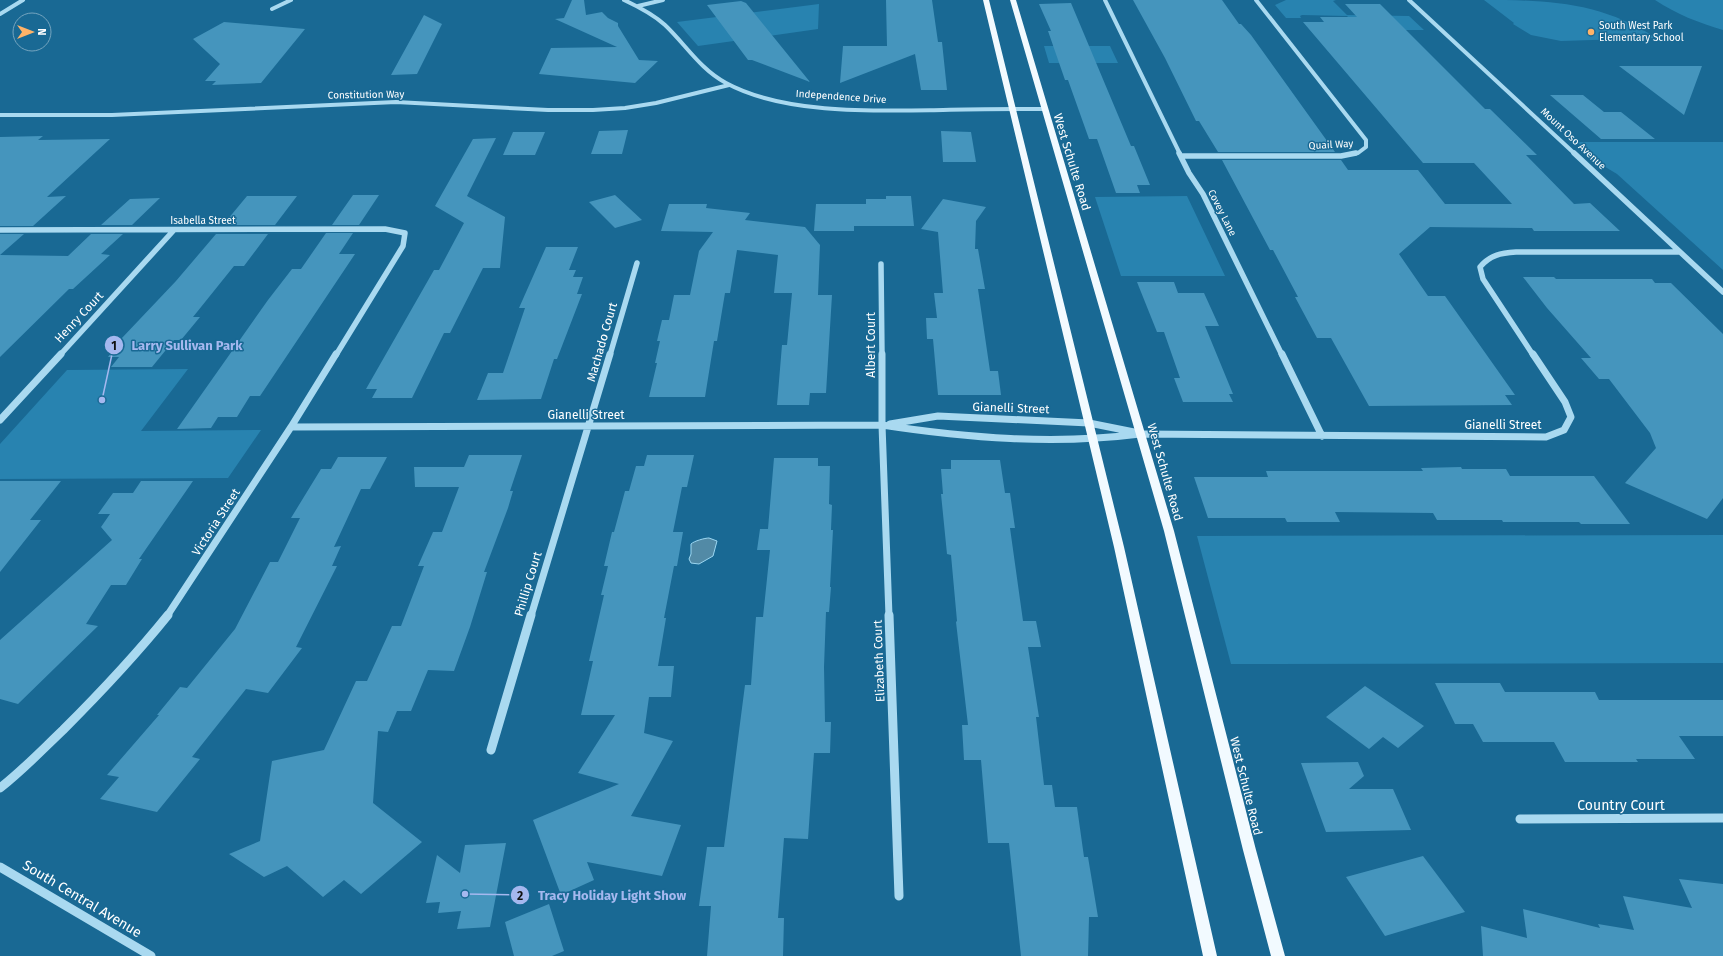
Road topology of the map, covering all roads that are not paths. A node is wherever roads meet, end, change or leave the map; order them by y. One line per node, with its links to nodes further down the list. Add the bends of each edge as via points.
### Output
1 (23, 0): 12 (street)
2 (291, 0): 11 (street)
3 (624, 0): 10 (street, Independence Drive)
4 (663, 0): 10 (street)
5 (986, 0): 14 (main road)
6 (1013, 0): 15 (main road, West Schulte Road)
7 (1104, 0): 17 (street, Covey Lane)
8 (1256, 0): 17 (street, Quail Way, via 1366,140 1366,147 1358,153 1341,156)
9 (1408, 0): 21 (street, Mount Oso Avenue)
10 (638, 6): 13 (street, Independence Drive, via 656,17 699,65)
11 (272, 9)
12 (0, 14)
13 (729, 85): 14 (street, Independence Drive, via 801,105 863,109); 16 (street, Constitution Way, via 656,103 593,110 389,102 112,115)
14 (1011, 109): 15 (street, Independence Drive); 26 (main road)
15 (1043, 109): 30 (main road, West Schulte Road)
16 (0, 116)
17 (1181, 156): 31 (street, Covey Lane, via 1189,174 1203,194)
18 (0, 230): 19 (street, Isabella Street)
19 (174, 230): 20 (street, Isabella Street, via 386,229); 25 (street, Henry Court)
20 (405, 234): 29 (street, Victoria Street, via 403,246)
21 (1680, 252): 24 (street, Mount Oso Avenue); 31 (street, Gianelli Street, via 1498,253 1486,258 1480,267 1483,279 1565,402 1571,417 1564,430 1546,437)
22 (637, 263): 28 (street, Machado Court)
23 (881, 264): 27 (street, Albert Court)
24 (1723, 292)
25 (0, 420)
26 (1089, 423): 27 (street, Gianelli Street, via 938,416); 30 (street, Gianelli Street); 32 (main road)
27 (882, 425): 28 (street, Gianelli Street); 32 (street, Gianelli Street, via 939,434 1054,440); 38 (street, Elizabeth Court)
28 (589, 426): 29 (street, Gianelli Street); 33 (street, Phillip Court)
29 (291, 427): 34 (street, Victoria Street, via 169,614 100,693 18,774)
30 (1140, 434): 31 (street, Gianelli Street); 32 (street, Gianelli Street); 41 (main road, West Schulte Road, via 1168,530)
31 (1322, 436)
32 (1093, 439): 40 (main road)
33 (491, 750)
34 (0, 788)
35 (1723, 818): 36 (street, Country Court)
36 (1520, 819)
37 (0, 866): 39 (street, South Central Avenue)
38 (899, 896)
39 (151, 956)
40 (1210, 956)
41 (1278, 956)

